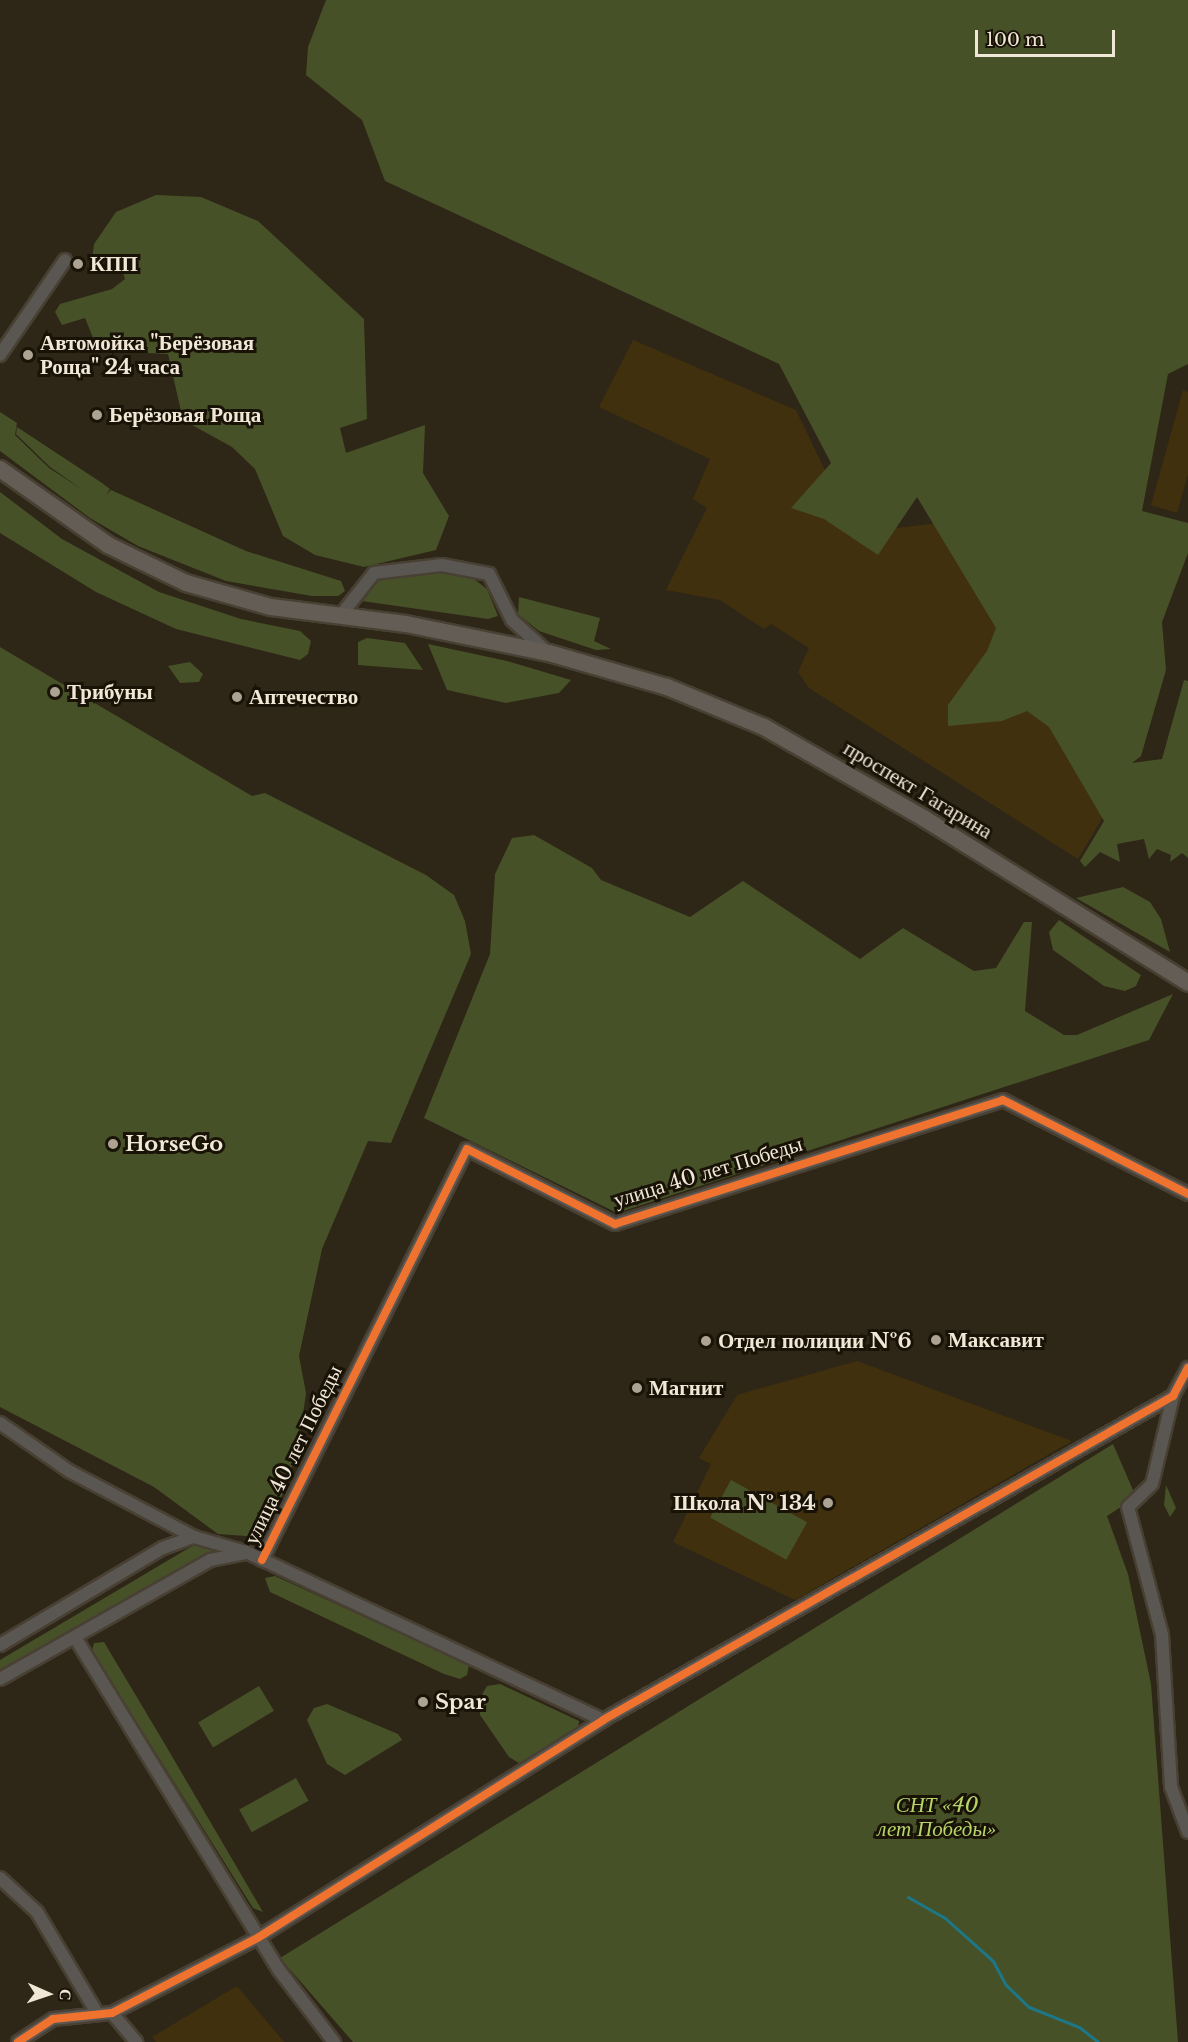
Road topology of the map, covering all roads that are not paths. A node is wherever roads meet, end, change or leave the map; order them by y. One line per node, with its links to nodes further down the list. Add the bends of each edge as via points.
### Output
1 (65, 260): 2 (street)
2 (0, 355)
3 (0, 467): 4 (main road, проспект Гагарина, via 108,545 186,583 271,607)
4 (341, 615): 5 (main road, проспект Гагарина); 5 (street, via 374,573 442,565 489,574 512,620)
5 (549, 653): 6 (main road, проспект Гагарина, via 609,668 764,727 925,819)
6 (1188, 983)
7 (1188, 1194): 13 (street, улица 40 лет Победы, via 1002,1100 615,1224 467,1149)
8 (1188, 1368): 9 (street)
9 (1173, 1396): 17 (street); 18 (street, via 1152,1484 1128,1507 1162,1635 1171,1787)
10 (0, 1423): 11 (street, via 69,1471)
11 (194, 1537): 12 (street); 15 (street, via 130,1568)
12 (246, 1552): 13 (street); 14 (street, via 210,1560)
13 (262, 1560): 17 (street, улица 40 лет Победы)
14 (76, 1639): 16 (street); 20 (street)
15 (0, 1645)
16 (0, 1679)
17 (603, 1720): 20 (street)
18 (1188, 1832)
19 (0, 1878): 21 (street, via 37,1912)
20 (258, 1936): 22 (street); 25 (street)
21 (97, 2013): 22 (street); 23 (street, via 54,2019)
22 (112, 2013): 24 (street)
23 (18, 2042)
24 (136, 2042)
25 (334, 2042)

